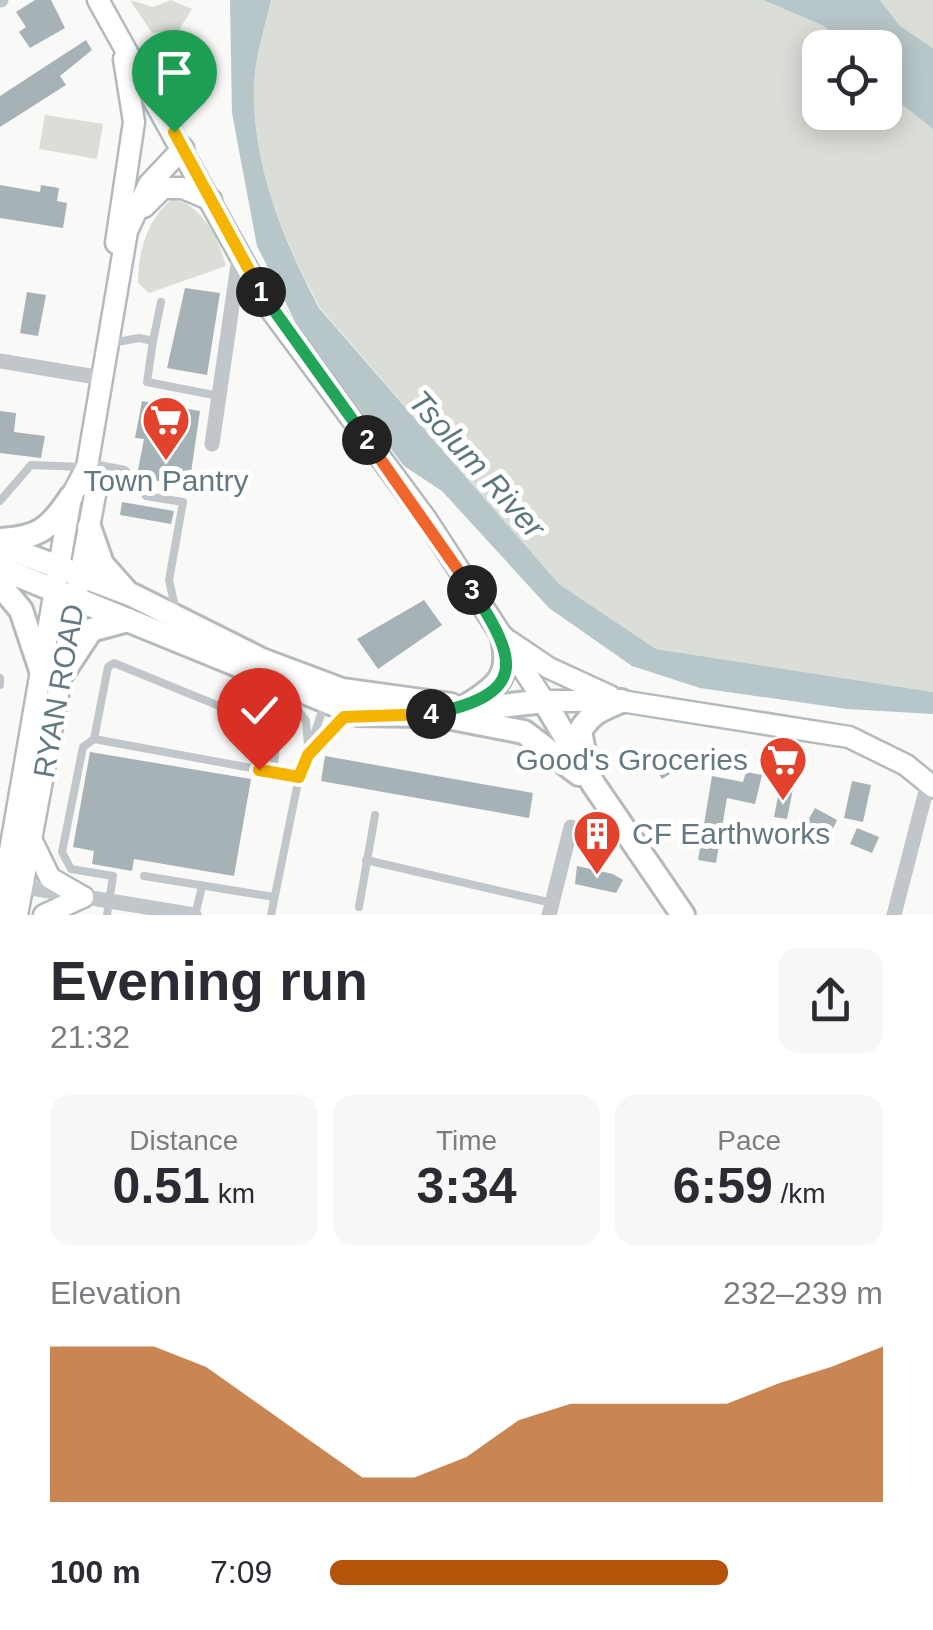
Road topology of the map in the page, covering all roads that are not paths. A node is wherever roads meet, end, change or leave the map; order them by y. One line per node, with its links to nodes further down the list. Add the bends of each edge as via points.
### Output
1 (98, 0): 2 (main road)
2 (116, 28): 3 (main road); 9 (main road, via 134,122 118,215)
3 (183, 148): 4 (main road); 5 (main road, RYAN ROAD, via 149,184)
4 (212, 200): 5 (main road, via 178,186 163,188); 6 (main road)
5 (127, 230): 9 (main road, RYAN ROAD)
6 (240, 252): 12 (street); 25 (main road, via 268,306)
7 (161, 302): 8 (lane)
8 (154, 341): 9 (lane); 12 (lane, via 148,382)
9 (108, 344): 11 (main road, RYAN ROAD)
10 (0, 361): 11 (street)
11 (102, 378): 14 (main road, RYAN ROAD)
12 (219, 396): 13 (street)
13 (212, 444)
14 (87, 465): 15 (main road, RYAN ROAD); 16 (lane, via 32,465); 17 (main road, RYAN ROAD, via 95,495); 24 (lane, via 125,470 146,496 183,502 169,580)
15 (71, 498): 18 (main road, via 40,535); 20 (main road, RYAN ROAD)
16 (0, 500)
17 (90, 527): 20 (main road, RYAN ROAD); 22 (main road, via 102,564)
18 (0, 542): 20 (main road)
19 (0, 568): 20 (main road)
20 (67, 582): 22 (main road); 23 (main road); 26 (main road, RYAN ROAD)
21 (0, 585): 26 (main road)
22 (132, 595): 24 (main road)
23 (128, 620): 26 (main road, via 91,630); 27 (main road)
24 (184, 623): 28 (main road)
25 (504, 638): 29 (main road); 30 (main road, via 558,673); 31 (main road, via 508,661 498,687)
26 (53, 671): 41 (main road, RYAN ROAD); 43 (main road, RYAN ROAD)
27 (272, 682): 28 (main road); 35 (lane, via 306,721)
28 (334, 696): 31 (main road); 32 (main road); 35 (lane)
29 (544, 701): 30 (main road); 31 (main road); 38 (main road)
30 (622, 701): 38 (main road, via 594,712 580,731); 39 (main road, via 849,737)
31 (464, 707): 33 (main road)
32 (358, 714): 33 (main road); 35 (lane, via 338,720)
33 (424, 715): 38 (main road, via 524,732)
34 (94, 739): 36 (lane); 36 (lane, via 106,672 118,664 278,730); 52 (lane, via 83,749 62,852 71,869 113,876)
35 (308, 755): 37 (lane)
36 (273, 772): 37 (lane)
37 (299, 777): 50 (lane)
38 (594, 785): 59 (main road)
39 (930, 785): 60 (street)
40 (375, 815): 45 (lane)
41 (13, 826): 44 (lane); 47 (main road, RYAN ROAD)
42 (571, 827): 54 (street)
43 (31, 840): 47 (main road, RYAN ROAD); 49 (main road, via 50,878)
44 (0, 846)
45 (366, 860): 51 (lane); 54 (lane)
46 (144, 876): 48 (lane)
47 (9, 884): 49 (street); 53 (main road, RYAN ROAD); 55 (main road, RYAN ROAD)
48 (202, 888): 50 (lane); 57 (lane)
49 (82, 897): 52 (street); 56 (main road)
50 (274, 897): 58 (lane)
51 (360, 907)
52 (108, 908): 57 (street)
53 (0, 909)
54 (551, 909)
55 (17, 915)
56 (44, 915)
57 (194, 915)
58 (270, 915)
59 (683, 915)
60 (894, 915)

